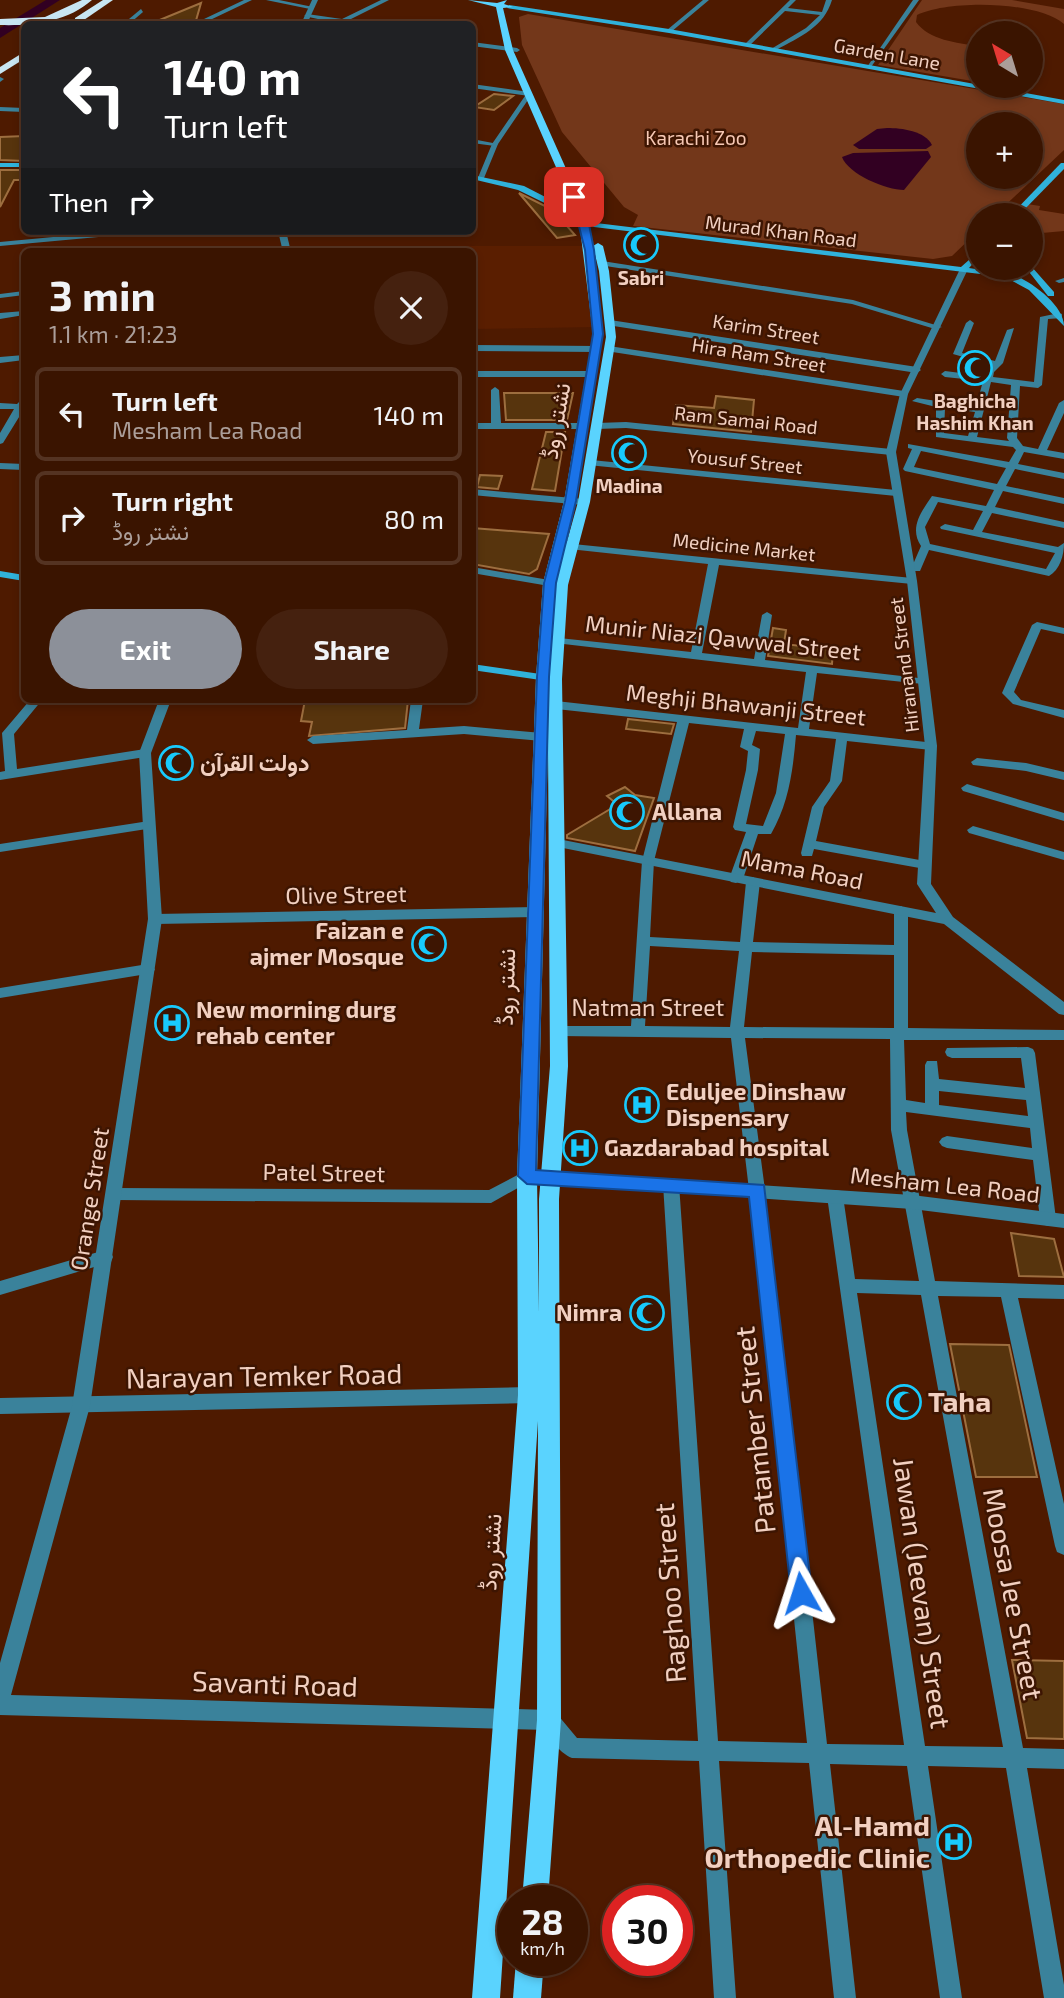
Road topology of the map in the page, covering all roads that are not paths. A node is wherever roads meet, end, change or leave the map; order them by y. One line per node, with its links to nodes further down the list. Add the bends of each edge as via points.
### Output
1 (88, 0): 20 (highway, via 65,15)
2 (96, 0): 19 (highway)
3 (108, 0): 19 (highway)
4 (249, 0): 22 (street)
5 (269, 0): 14 (street)
6 (316, 0): 14 (street)
7 (386, 0): 25 (street)
8 (472, 0): 13 (main road)
9 (706, 0): 28 (street)
10 (793, 0): 15 (street)
11 (829, 0): 17 (street)
12 (916, 0): 34 (street)
13 (506, 3): 28 (main road, Garden Lane); 32 (main road, نشتر روڈ)
14 (310, 7): 18 (street)
15 (784, 9): 17 (street); 30 (street)
16 (141, 11): 21 (street)
17 (825, 14): 31 (street)
18 (307, 16): 23 (street); 24 (street)
19 (74, 20)
20 (34, 21)
21 (129, 21)
22 (206, 21)
23 (305, 21)
24 (331, 21)
25 (344, 21)
26 (0, 22): 27 (highway)
27 (19, 24)
28 (669, 31): 30 (main road, Garden Lane)
29 (476, 45): 32 (street)
30 (747, 45): 31 (main road, Garden Lane)
31 (774, 49): 34 (main road, Garden Lane)
32 (513, 50): 37 (main road, نشتر روڈ); 48 (main road, نشتر روڈ)
33 (21, 58): 35 (highway)
34 (869, 66): 38 (main road, Garden Lane)
35 (0, 76)
36 (476, 87): 37 (street)
37 (529, 94): 42 (street); 48 (main road, نشتر روڈ)
38 (1064, 102)
39 (0, 109): 40 (street)
40 (21, 110)
41 (476, 142): 42 (street)
42 (495, 144): 46 (street)
43 (0, 165): 44 (main road)
44 (21, 165)
45 (1064, 165): 47 (main road)
46 (476, 178): 48 (main road, via 549,198)
47 (1027, 203)
48 (589, 222): 51 (main road, نشتر روڈ); 52 (main road, Murad Khan Road); 65 (main road, نشتر روڈ)
49 (98, 235): 50 (street)
50 (0, 244)
51 (603, 264): 60 (main road, نشتر روڈ); 62 (street, via 853,302)
52 (964, 269): 62 (street, Hiranand Street)
53 (1020, 280): 59 (main road, Murad Khan Road)
54 (1038, 280): 59 (main road)
55 (21, 293): 56 (street)
56 (0, 296)
57 (21, 313): 58 (street)
58 (0, 316)
59 (1062, 316): 74 (street, via 1044,317 1038,386)
60 (610, 323): 65 (main road, نشتر روڈ); 69 (street, Karim Street)
61 (970, 323): 68 (street, via 957,354)
62 (939, 327): 69 (street, Hiranand Street)
63 (1011, 330): 68 (street)
64 (476, 348): 65 (street, Hira Ram Street)
65 (603, 349): 71 (main road, نشتر روڈ); 76 (street, Hira Ram Street); 86 (main road, نشتر روڈ)
66 (21, 358): 67 (street)
67 (0, 360)
68 (997, 364): 73 (street)
69 (917, 370): 76 (street, Hiranand Street)
70 (476, 374): 71 (street)
71 (592, 374): 86 (main road, نشتر روڈ)
72 (944, 374): 73 (street)
73 (987, 380): 74 (street); 83 (street)
74 (1016, 383): 89 (street)
75 (495, 390): 85 (street)
76 (904, 394): 90 (street, Hiranand Street)
77 (917, 401): 81 (street)
78 (1064, 402): 91 (street)
79 (21, 403): 82 (street)
80 (21, 405): 87 (street)
81 (941, 405): 83 (street); 88 (street, via 939,435)
82 (0, 406)
83 (978, 410): 88 (street)
84 (476, 426): 85 (street, Ram Samai Road)
85 (496, 426): 86 (street, Ram Samai Road)
86 (590, 426): 90 (street, Ram Samai Road, via 626,425); 93 (main road, نشتر روڈ); 102 (main road, نشتر روڈ)
87 (2, 436)
88 (972, 439): 89 (street)
89 (1017, 446): 91 (street); 94 (street)
90 (891, 452): 100 (street, Hiranand Street)
91 (1041, 452): 92 (street)
92 (1064, 456)
93 (591, 463): 100 (street, Yousuf Street); 102 (main road, نشتر روڈ)
94 (1009, 464): 97 (street); 98 (street); 98 (street, via 914,446 908,469)
95 (0, 466): 96 (street)
96 (21, 467)
97 (1064, 477)
98 (999, 487): 101 (street); 103 (street)
99 (476, 492): 102 (street)
100 (896, 493): 115 (street, Hiranand Street)
101 (1064, 500)
102 (577, 501): 108 (main road, نشتر روڈ); 116 (main road, نشتر روڈ)
103 (988, 510): 104 (street); 106 (street); 107 (street, via 935,498 920,520)
104 (1064, 525)
105 (945, 527): 106 (street)
106 (976, 533): 109 (street)
107 (926, 546): 109 (street, via 1049,573); 111 (street)
108 (573, 547): 110 (street, Medicine Market); 116 (main road, نشتر روڈ)
109 (1063, 548)
110 (714, 562): 115 (street, Medicine Market); 120 (street)
111 (916, 569)
112 (476, 571): 116 (street)
113 (0, 574): 114 (main road)
114 (21, 578)
115 (912, 581): 125 (street, Hiranand Street)
116 (555, 584): 119 (main road, نشتر روڈ); 124 (main road, نشتر روڈ)
117 (767, 615): 121 (street)
118 (1064, 631): 130 (street, via 1037,625 1008,692 1017,702)
119 (559, 641): 120 (street, Munir Niazi Qawwal Street); 124 (main road, نشتر روڈ)
120 (696, 656): 121 (street, Munir Niazi Qawwal Street)
121 (759, 663): 123 (street, Munir Niazi Qawwal Street)
122 (476, 668): 124 (main road)
123 (812, 669): 125 (street, Munir Niazi Qawwal Street); 133 (street)
124 (549, 678): 129 (main road, نشتر روڈ); 135 (main road, نشتر روڈ)
125 (923, 681): 138 (street, Hiranand Street)
126 (33, 703): 141 (street, via 8,733)
127 (164, 703): 139 (street, Orange Street)
128 (417, 703): 134 (street)
129 (556, 705): 131 (street, Meghji Bhawanji Street); 148 (main road, نشتر روڈ)
130 (1064, 714)
131 (684, 719): 132 (street, Meghji Bhawanji Street); 151 (street)
132 (751, 726): 133 (street, Meghji Bhawanji Street); 146 (street, via 746,747 754,749 752,770 738,827)
133 (797, 732): 136 (street, Meghji Bhawanji Street); 146 (street, via 780,806 767,831)
134 (413, 733): 135 (street, via 464,730); 137 (street)
135 (542, 737): 156 (main road, نشتر روڈ)
136 (842, 737): 138 (street, Meghji Bhawanji Street); 152 (street, via 836,781 818,807 808,848)
137 (313, 740)
138 (931, 746): 152 (street, Hiranand Street)
139 (145, 752): 141 (street); 145 (street, Orange Street)
140 (977, 762): 142 (street, via 1026,766)
141 (5, 775)
142 (1064, 776)
143 (967, 788): 144 (street)
144 (1064, 817)
145 (149, 825): 149 (street); 157 (street, Orange Street)
146 (753, 829): 153 (street)
147 (973, 830): 150 (street)
148 (558, 843): 151 (street, Mama Road); 167 (main road, نشتر روڈ)
149 (0, 848)
150 (1064, 856)
151 (648, 861): 153 (street, Mama Road); 159 (street)
152 (925, 865): 158 (street, Hiranand Street, via 924,884)
153 (736, 879): 154 (street, Mama Road)
154 (753, 882): 155 (street, Mama Road); 160 (street, Patamber Street)
155 (901, 911): 158 (street, Mama Road); 161 (street, Moosa Jee Street)
156 (537, 912): 157 (street, Olive Street); 179 (main road, نشتر روڈ)
157 (155, 919): 162 (street, Orange Street)
158 (948, 919): 164 (street, Hiranand Street)
159 (643, 941): 160 (street); 165 (street)
160 (746, 947): 161 (street); 166 (street, Patamber Street)
161 (901, 950): 168 (street, Moosa Jee Street)
162 (148, 969): 163 (street); 183 (street, Orange Street)
163 (0, 993)
164 (1061, 1004)
165 (638, 1030): 166 (street, Natman Street); 167 (street, Natman Street)
166 (737, 1030): 168 (street, Natman Street); 182 (street, Patamber Street)
167 (559, 1031): 180 (main road, نشتر روڈ)
168 (901, 1033): 169 (street, Natman Street); 174 (street, Moosa Jee Street, via 897,1040)
169 (1064, 1035)
170 (952, 1052): 173 (street, via 1028,1053)
171 (932, 1065): 172 (street)
172 (932, 1084): 173 (street); 175 (street)
173 (1032, 1095): 176 (street)
174 (898, 1105): 175 (street); 185 (street, Moosa Jee Street)
175 (932, 1110): 176 (street)
176 (1035, 1123): 178 (street)
177 (947, 1142): 178 (street)
178 (1040, 1154): 186 (street)
179 (527, 1176): 180 (street, Mesham Lea Road); 183 (street, Patel Street, via 491,1197); 193 (main road, نشتر روڈ)
180 (551, 1176): 181 (street, Mesham Lea Road); 200 (main road, نشتر روڈ)
181 (671, 1184): 182 (street, Mesham Lea Road); 201 (street, Raghoo Street)
182 (757, 1190): 184 (street, Mesham Lea Road); 202 (street, Patamber Street)
183 (115, 1194): 187 (street, Orange Street)
184 (835, 1196): 185 (street, Mesham Lea Road); 188 (street, Jawan (Jeevan) Street)
185 (912, 1202): 186 (street, Mesham Lea Road); 190 (street, Moosa Jee Street)
186 (1056, 1220)
187 (105, 1257): 189 (street); 195 (street, Orange Street)
188 (848, 1286): 190 (street); 203 (street, Jawan (Jeevan) Street)
189 (0, 1288)
190 (928, 1288): 191 (street); 204 (street, Moosa Jee Street)
191 (1008, 1290): 192 (street); 196 (street)
192 (1064, 1292)
193 (530, 1395): 195 (street, Narayan Temker Road); 199 (main road, نشتر روڈ)
194 (0, 1406): 195 (street, Narayan Temker Road)
195 (81, 1406): 197 (street, Orange Street)
196 (1064, 1546)
197 (0, 1698)
198 (0, 1705): 199 (street, Savanti Road)
199 (508, 1719): 200 (street, Savanti Road); 208 (main road, نشتر روڈ)
200 (549, 1720): 201 (street, via 572,1748); 206 (main road, نشتر روڈ)
201 (709, 1751): 202 (street); 210 (street, Raghoo Street)
202 (819, 1754): 203 (street); 211 (street, Patamber Street)
203 (917, 1756): 204 (street); 212 (street, Jawan (Jeevan) Street)
204 (1015, 1758): 205 (street); 213 (street, Moosa Jee Street)
205 (1064, 1759)
206 (536, 1885)
207 (529, 1976): 209 (main road)
208 (486, 1998)
209 (527, 1998)
210 (725, 1998)
211 (845, 1998)
212 (951, 1998)
213 (1055, 1998)

